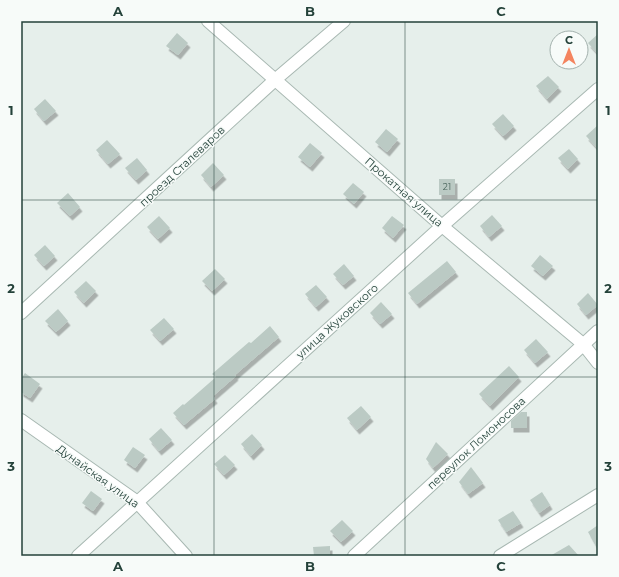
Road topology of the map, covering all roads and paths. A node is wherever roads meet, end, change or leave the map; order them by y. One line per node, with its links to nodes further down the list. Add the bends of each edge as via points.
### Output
1 (208, 21): 3 (street, Прокатная улица)
2 (344, 21): 3 (street, проезд Сталеваров)
3 (276, 79): 5 (street, Прокатная улица); 6 (street, проезд Сталеваров)
4 (598, 88): 5 (street, улица Жуковского)
5 (442, 226): 8 (street, Прокатная улица); 12 (street, улица Жуковского)
6 (21, 313)
7 (598, 331): 8 (street, переулок Ломоносова)
8 (583, 344): 9 (street, Прокатная улица); 15 (street, переулок Ломоносова)
9 (598, 363)
10 (21, 420): 12 (street, Дунайская улица)
11 (598, 495): 16 (street)
12 (136, 501): 13 (street, улица Жуковского); 14 (street, Дунайская улица)
13 (78, 556)
14 (186, 556)
15 (354, 556)
16 (500, 556)

